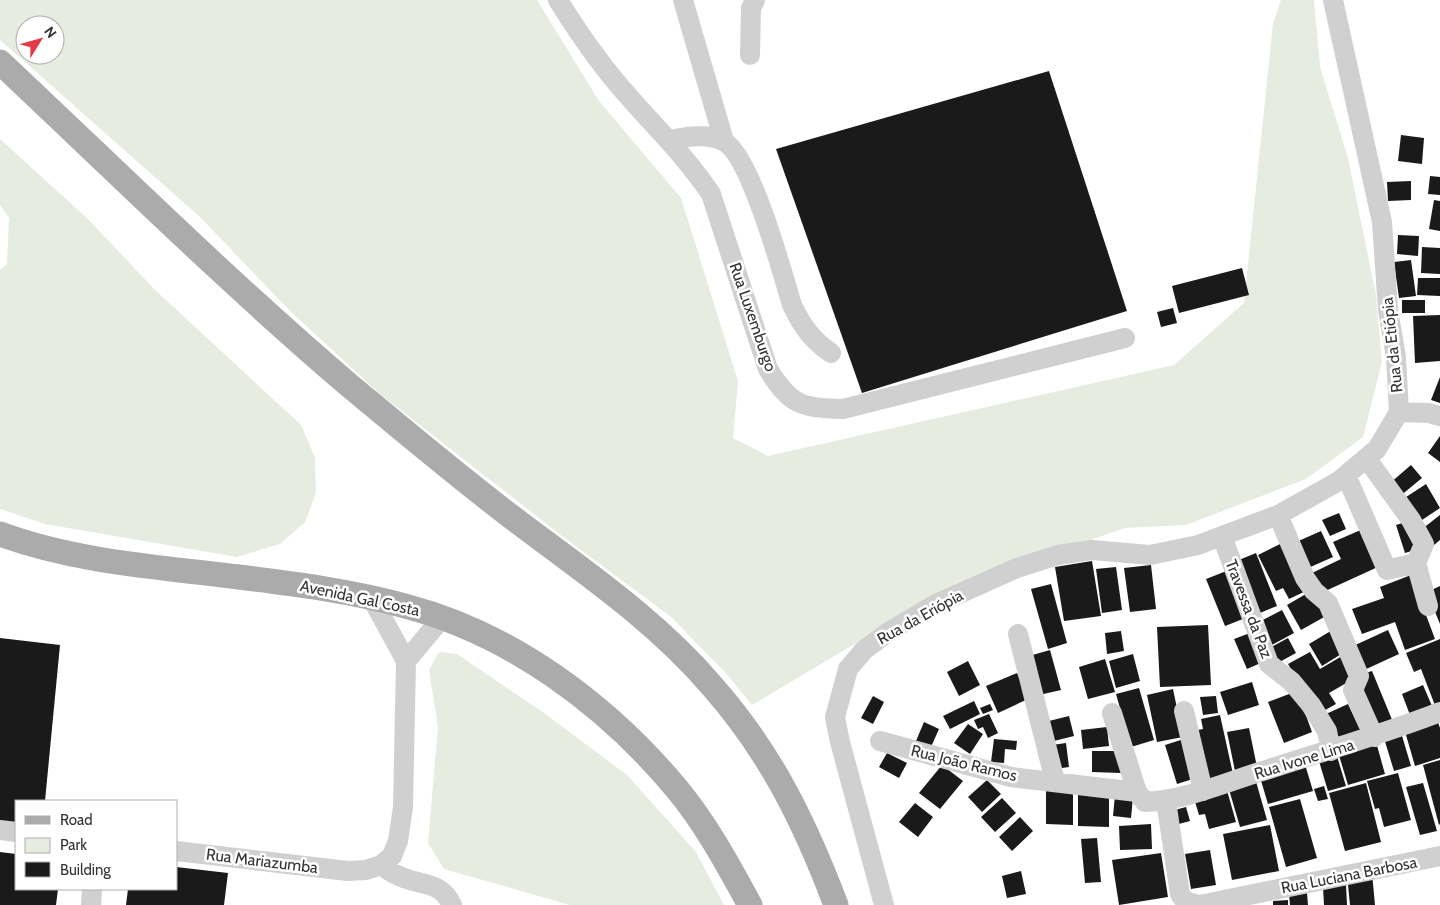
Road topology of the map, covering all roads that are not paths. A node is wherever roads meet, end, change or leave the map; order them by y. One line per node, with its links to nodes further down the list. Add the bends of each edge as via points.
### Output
1 (558, 0): 7 (street, Rua Luxemburgo, via 580,36 628,96)
2 (683, 0): 8 (street)
3 (755, 0): 5 (street, via 751,8)
4 (1333, 0): 11 (street, Rua da Etiópia, via 1382,222)
5 (750, 55)
6 (0, 62): 44 (main road, via 285,331 452,472 654,626 712,685 751,734 785,788 812,842)
7 (670, 140): 8 (street, via 695,136); 9 (street, Rua Luxemburgo, via 710,194 768,369 782,392 799,404 843,409)
8 (724, 141): 10 (street, via 738,158 764,214 799,320 814,341)
9 (1125, 338)
10 (831, 353)
11 (1399, 412): 12 (street); 13 (street, Rua da Etiópia, via 1377,449)
12 (1440, 416)
13 (1367, 459): 14 (street, Rua da Etiópia); 18 (street, via 1411,520 1424,544)
14 (1346, 476): 15 (street, Rua da Etiópia); 18 (street, via 1387,570)
15 (1278, 515): 17 (street, Rua da Etiópia); 28 (street, via 1305,578 1328,603 1359,676 1353,690)
16 (0, 534): 20 (main road, Avenida Gal Costa, via 58,553)
17 (1222, 536): 19 (street, Rua da Etiópia, via 1198,545 1150,555 1092,550 1058,555); 30 (street, Travessa da Paz, via 1269,664 1292,682 1311,705 1327,731)
18 (1416, 563): 21 (street)
19 (1017, 568): 45 (street, Rua da Eriópia, via 934,605 890,631 864,650 848,669 836,717)
20 (371, 597): 22 (main road, Avenida Gal Costa); 24 (street)
21 (1428, 606)
22 (442, 618): 24 (street); 43 (main road, Avenida Gal Costa, via 531,661 580,694 633,740 678,790 709,833)
23 (1018, 634): 31 (street)
24 (406, 661): 39 (street, via 403,807 398,841 392,856)
25 (1184, 711): 32 (street)
26 (1440, 712): 28 (street, Rua Ivone Lima)
27 (1112, 713): 33 (street)
28 (1374, 737): 30 (street, Rua Ivone Lima)
29 (880, 741): 31 (street, Rua João Ramos, via 1011,777)
30 (1331, 750): 32 (street, Rua Ivone Lima)
31 (1055, 781): 33 (street, Rua João Ramos)
32 (1203, 791): 34 (street, Rua Ivone Lima)
33 (1137, 792): 34 (street, via 1145,802)
34 (1166, 801): 38 (street, Rua Luciana Barbosa, via 1180,894 1190,903 1200,905)
35 (0, 830): 36 (street)
36 (15, 832)
37 (178, 851): 39 (street, Rua Mariazumba, via 348,871)
38 (1440, 856)
39 (381, 865): 42 (street, via 394,875 433,885 444,892)
40 (92, 890): 41 (street)
41 (90, 905)
42 (452, 905)
43 (750, 905)
44 (836, 905)
45 (884, 905)

